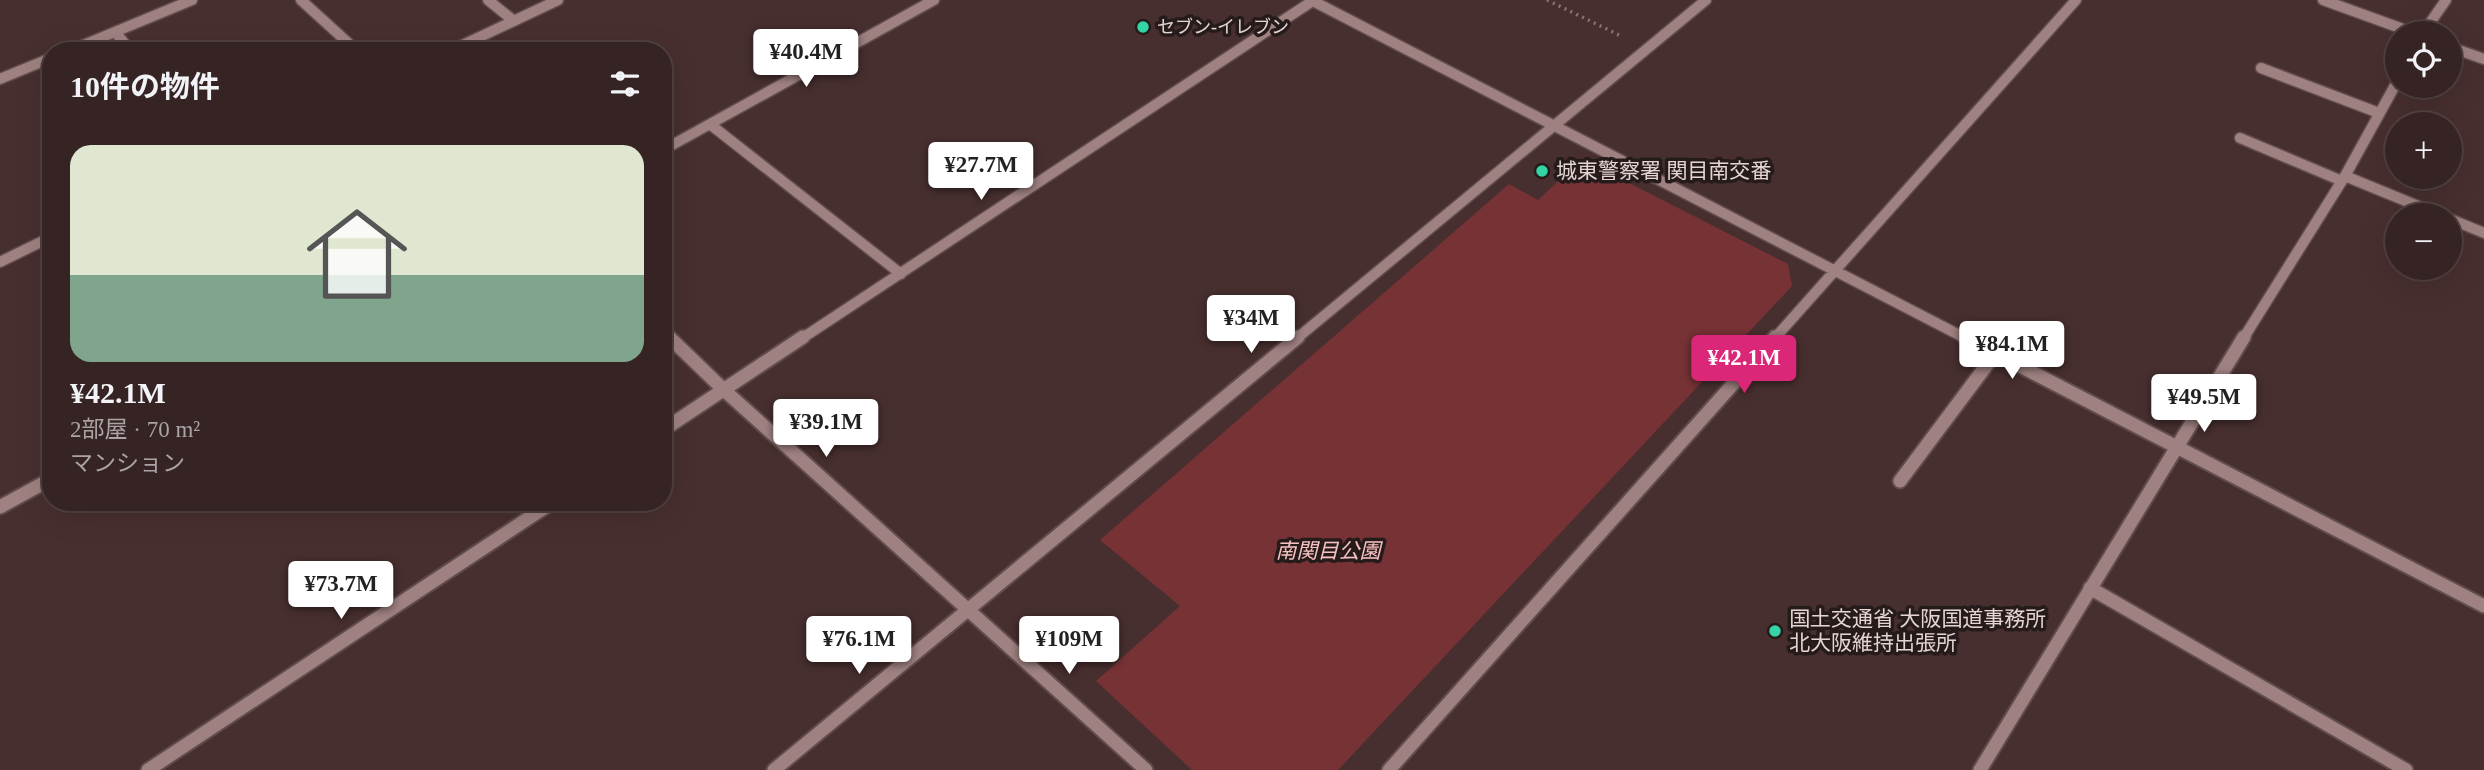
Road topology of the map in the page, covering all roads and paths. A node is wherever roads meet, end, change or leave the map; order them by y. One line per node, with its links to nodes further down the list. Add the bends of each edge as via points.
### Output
1 (192, 0): 15 (street)
2 (301, 0): 18 (street)
3 (488, 0): 12 (street)
4 (558, 0): 12 (street)
5 (934, 0): 28 (street)
6 (1313, 0): 29 (street); 39 (street)
7 (1547, 0): 20 (path)
8 (1706, 0): 20 (street)
9 (2076, 0): 38 (street)
10 (2323, 0): 14 (street)
11 (2446, 0): 13 (street)
12 (514, 21): 19 (street)
13 (2431, 21)
14 (2385, 23)
15 (114, 32): 16 (street); 17 (street)
16 (90, 42)
17 (123, 42)
18 (348, 42)
19 (469, 42)
20 (1646, 48): 29 (street)
21 (2462, 51): 22 (street)
22 (2484, 59)
23 (42, 62): 25 (street)
24 (2261, 68): 27 (street)
25 (0, 79)
26 (2388, 98): 27 (street)
27 (2379, 113): 32 (street)
28 (710, 125): 31 (street); 39 (street)
29 (1555, 126): 38 (street); 51 (street)
30 (2240, 138): 32 (street)
31 (672, 145)
32 (2344, 178): 33 (street); 44 (street)
33 (2409, 203)
34 (2462, 224): 35 (street)
35 (2484, 233)
36 (42, 241): 37 (street)
37 (0, 262)
38 (1832, 271): 41 (street); 55 (street)
39 (901, 274): 42 (street)
40 (672, 340): 42 (street)
41 (1995, 354): 44 (street); 45 (street)
42 (724, 390): 43 (street); 51 (street)
43 (672, 424)
44 (2176, 447): 49 (street); 50 (street)
45 (1900, 481)
46 (42, 485): 47 (street)
47 (0, 507)
48 (539, 511): 52 (street)
49 (2090, 588): 56 (street); 57 (street)
50 (2484, 606)
51 (967, 609): 53 (street); 54 (street)
52 (148, 770)
53 (774, 770)
54 (1146, 770)
55 (1389, 770)
56 (1980, 770)
57 (2406, 770)

